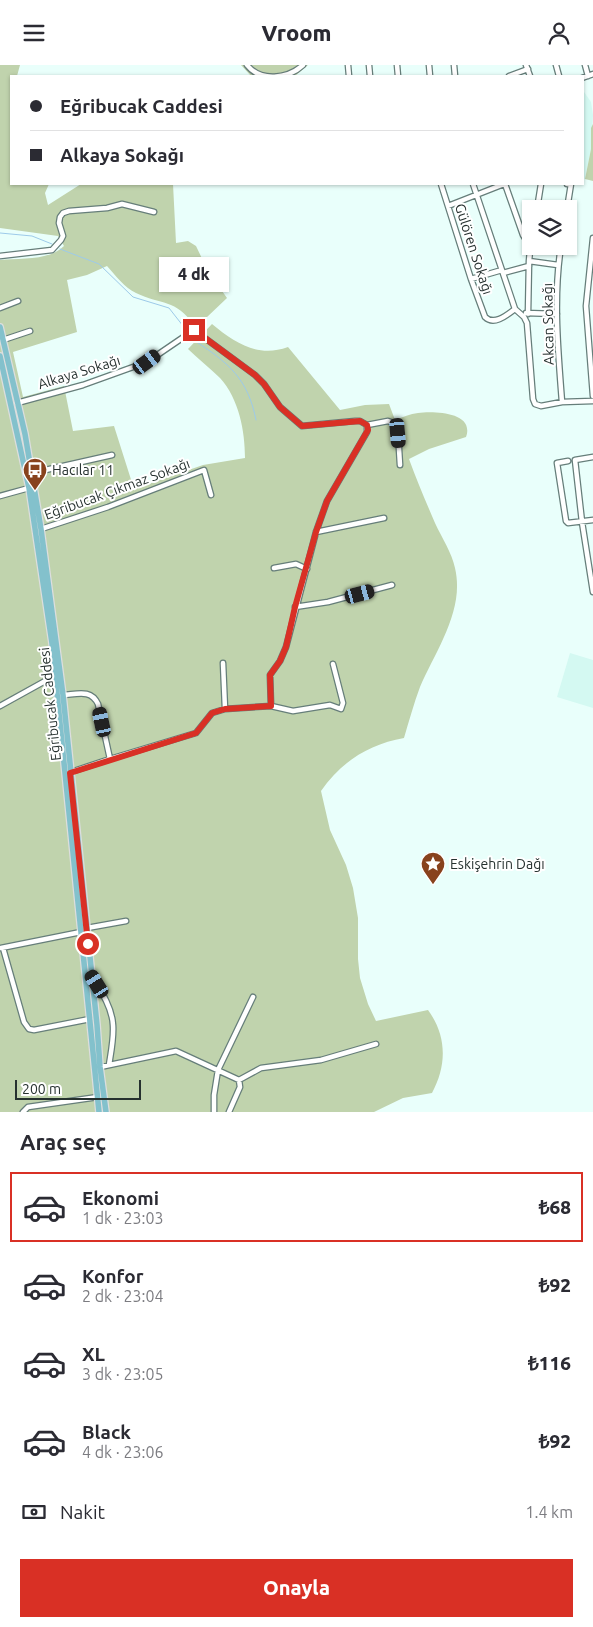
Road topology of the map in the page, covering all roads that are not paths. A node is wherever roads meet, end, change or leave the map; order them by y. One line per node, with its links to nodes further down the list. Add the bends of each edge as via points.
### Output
1 (247, 65): 5 (street)
2 (303, 65): 6 (street, via 290,74)
3 (585, 65): 8 (street)
4 (527, 67): 7 (street)
5 (259, 75)
6 (276, 75)
7 (511, 75)
8 (591, 75)
9 (441, 185): 18 (street, Gülören Sokağı)
10 (473, 185): 15 (street)
11 (502, 185): 15 (street)
12 (504, 185): 20 (street)
13 (541, 185): 16 (street)
14 (571, 185): 17 (street)
15 (477, 195): 18 (street); 27 (street)
16 (538, 200)
17 (568, 200)
18 (448, 206): 28 (street, Gülören Sokağı)
19 (154, 212): 24 (street, via 122,204 69,211 60,217 63,236 52,250)
20 (522, 235)
21 (593, 239): 36 (street)
22 (530, 255): 25 (street)
23 (560, 255): 26 (street, Akcan Sokağı)
24 (0, 256)
25 (529, 264): 26 (street); 27 (street); 33 (street)
26 (558, 265): 34 (street, Akcan Sokağı)
27 (502, 272): 28 (street); 31 (street)
28 (471, 279): 31 (street, Gülören Sokağı, via 488,320 498,319)
29 (18, 301): 30 (street)
30 (0, 308)
31 (515, 309): 32 (street)
32 (521, 313): 33 (street); 43 (street, via 527,323 534,402 541,406)
33 (528, 313): 34 (street)
34 (557, 314): 43 (street, Akcan Sokağı)
35 (593, 316): 36 (street)
36 (587, 317): 41 (street)
37 (0, 327): 39 (main road, Eğribucak Caddesi)
38 (30, 331): 39 (street)
39 (3, 340): 44 (main road, Eğribucak Caddesi)
40 (0, 356): 51 (main road, Eğribucak Caddesi)
41 (593, 396)
42 (593, 401): 43 (street)
43 (562, 402)
44 (17, 403): 45 (street, Alkaya Sokağı, via 83,385 147,362 194,330 255,375 280,407 302,426 355,421); 50 (main road, Eğribucak Caddesi)
45 (367, 425): 49 (street, via 393,423 398,433); 58 (street, via 367,432 327,501)
46 (112, 455): 50 (street)
47 (593, 457): 56 (street, via 575,461)
48 (568, 461): 56 (street, via 557,463 566,521)
49 (400, 465)
50 (32, 473): 57 (main road, Eğribucak Caddesi)
51 (29, 488): 53 (street); 66 (main road, Eğribucak Caddesi)
52 (211, 495): 57 (street, Eğribucak Çıkmaz Sokağı, via 204,470)
53 (0, 496)
54 (384, 518): 58 (street)
55 (593, 520): 56 (street)
56 (582, 522): 62 (street)
57 (41, 529): 67 (main road, Eğribucak Caddesi)
58 (316, 532): 60 (street)
59 (274, 568): 60 (street, via 296,564)
60 (306, 569): 63 (street)
61 (392, 585): 63 (street)
62 (593, 592)
63 (295, 607): 69 (street, via 286,647 270,675)
64 (223, 663): 70 (street)
65 (333, 664): 69 (street, via 342,709 330,705 293,711)
66 (56, 675): 68 (street); 74 (main road, Eğribucak Caddesi)
67 (63, 695): 71 (street, via 89,694 95,698); 72 (main road, Eğribucak Caddesi)
68 (0, 706)
69 (271, 706): 70 (street)
70 (225, 709): 71 (street, via 212,713 196,733)
71 (110, 759): 72 (street)
72 (70, 773): 74 (main road, Eğribucak Caddesi)
73 (126, 921): 74 (street)
74 (84, 930): 75 (street); 76 (main road, Eğribucak Caddesi); 78 (main road, Eğribucak Caddesi)
75 (1, 948): 78 (street, via 29,1029)
76 (92, 976): 80 (street, via 114,1025); 81 (main road, Eğribucak Caddesi)
77 (253, 997): 82 (street)
78 (90, 1019): 84 (main road, Eğribucak Caddesi)
79 (376, 1044): 83 (street, via 321,1060 261,1069)
80 (109, 1065): 81 (street); 82 (street, via 176,1051)
81 (100, 1067): 87 (main road, Eğribucak Caddesi)
82 (218, 1070): 83 (street); 88 (street)
83 (239, 1080): 89 (street, via 240,1087)
84 (98, 1097): 85 (street, via 28,1107); 86 (main road, Eğribucak Caddesi)
85 (23, 1112)
86 (99, 1112)
87 (106, 1112)
88 (214, 1112)
89 (229, 1112)

